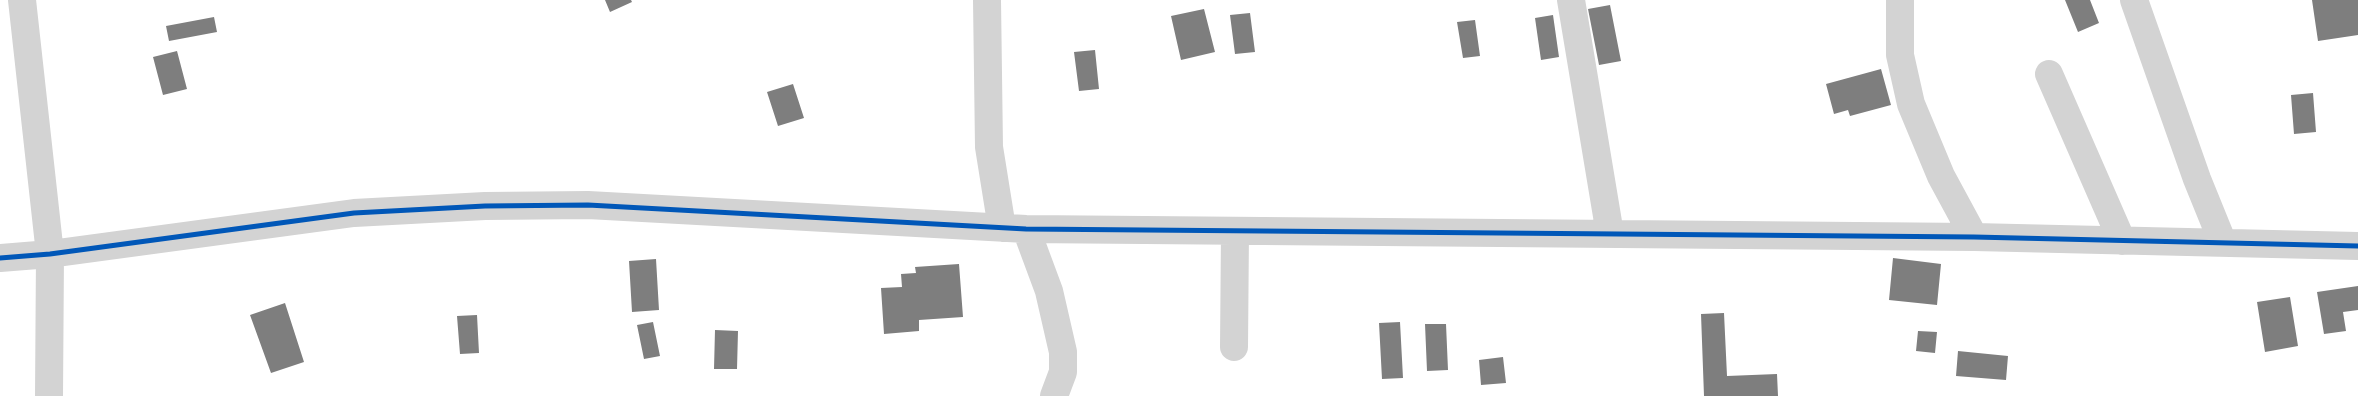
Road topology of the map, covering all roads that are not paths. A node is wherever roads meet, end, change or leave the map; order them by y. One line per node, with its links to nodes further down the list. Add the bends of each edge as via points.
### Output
1 (22, 0): 14 (street)
2 (986, 0): 7 (street, via 989,147)
3 (1571, 0): 9 (street)
4 (1900, 0): 10 (street, via 1900,55 1911,104 1942,176)
5 (2134, 0): 12 (street)
6 (2049, 74): 11 (street)
7 (1014, 228): 8 (street); 14 (street, via 588,205 485,206 354,213); 18 (street, via 1049,291 1063,352 1063,372)
8 (1235, 231): 9 (street); 16 (street)
9 (1610, 234): 10 (street)
10 (1974, 237): 11 (street)
11 (2122, 241): 12 (street)
12 (2223, 243): 13 (street)
13 (2358, 246)
14 (50, 254): 15 (street); 17 (street)
15 (0, 258)
16 (1234, 347)
17 (49, 396)
18 (1054, 396)

